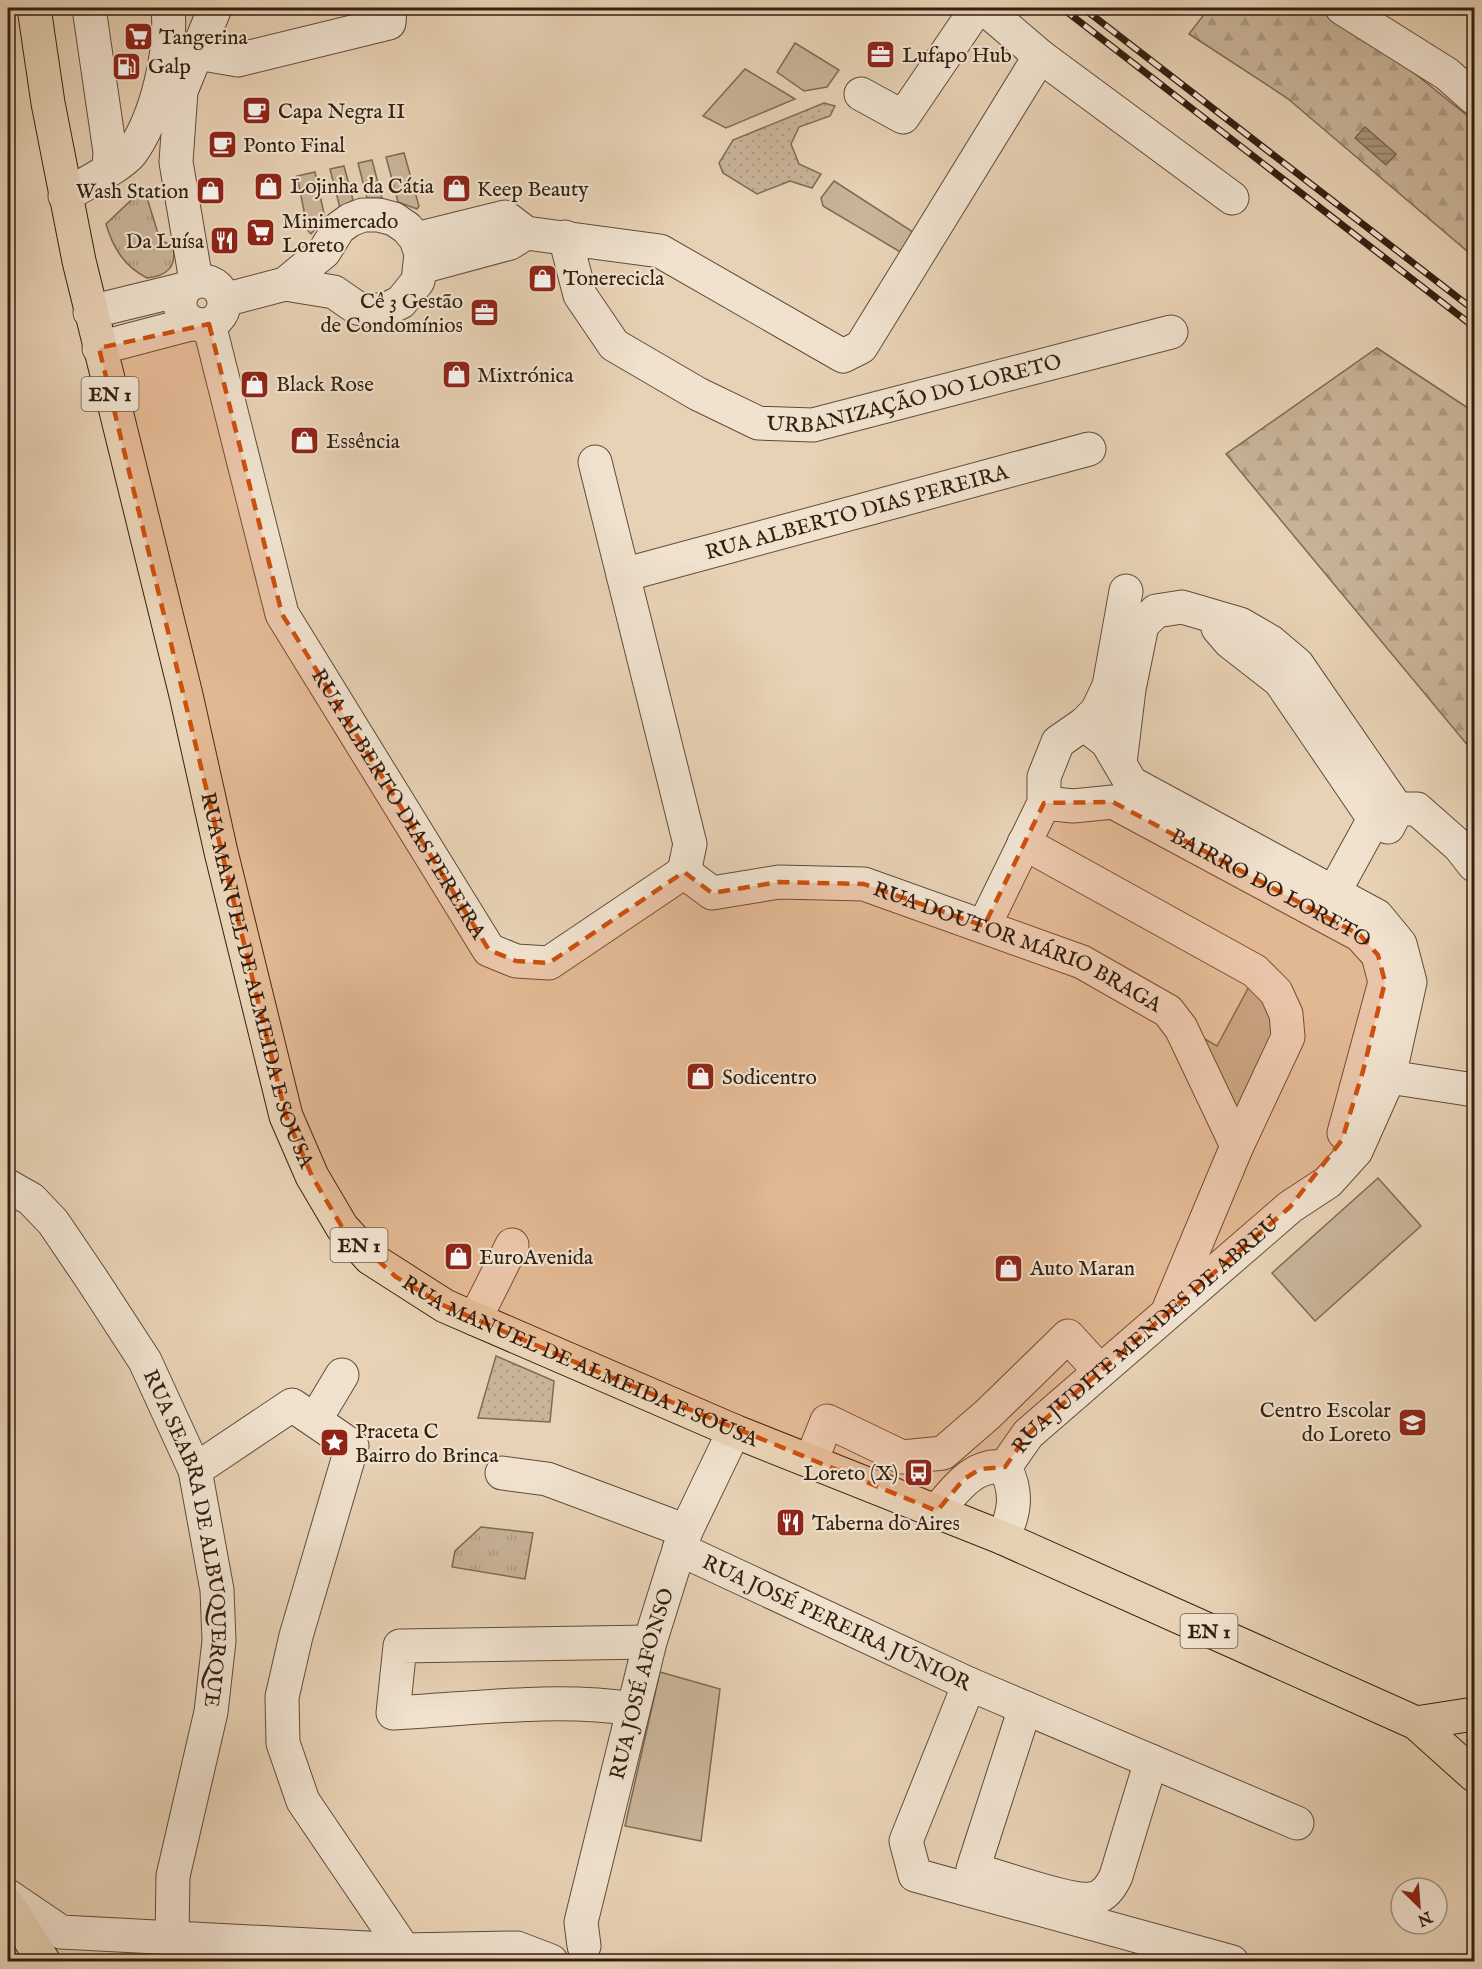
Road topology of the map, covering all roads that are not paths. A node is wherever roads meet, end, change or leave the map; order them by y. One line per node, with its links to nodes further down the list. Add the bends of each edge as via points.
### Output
1 (34, 8): 14 (main road, RUA MANUEL DE ALMEIDA E SOUSA / EN 1)
2 (89, 8): 13 (street)
3 (168, 8): 13 (street, via 169,50 161,82 130,154)
4 (215, 8): 9 (street)
5 (390, 8): 9 (street, via 389,23 238,60)
6 (977, 8): 11 (street, via 903,117)
7 (984, 8): 10 (street)
8 (1342, 8): 12 (street, via 1447,74)
9 (197, 53): 19 (street, via 181,91 176,162)
10 (1040, 56): 15 (street); 16 (street, via 861,347 843,356 660,251)
11 (861, 94)
12 (1474, 98)
13 (109, 168): 14 (street)
14 (65, 196): 20 (main road, RUA MANUEL DE ALMEIDA E SOUSA / EN 1)
15 (1232, 198)
16 (565, 237): 17 (street, via 526,232 510,243); 22 (street, URBANIZAÇÃO DO LORETO, via 580,295 614,345 698,394 758,423 813,425)
17 (419, 253): 18 (street, via 418,281 401,302 389,308 357,308 334,292); 18 (street, via 407,228 394,219 363,215 339,228 324,252)
18 (285, 284): 21 (street)
19 (190, 285): 20 (street); 21 (street, via 211,282 217,286)
20 (90, 312): 23 (main road, RUA MANUEL DE ALMEIDA E SOUSA / EN 1)
21 (209, 316): 23 (street); 35 (street, RUA ALBERTO DIAS PEREIRA, via 282,614 489,951 516,962 549,963)
22 (1171, 332)
23 (99, 348): 45 (main road, RUA MANUEL DE ALMEIDA E SOUSA / EN 1, via 286,1116 312,1176 342,1227 363,1251 445,1306)
24 (1089, 449): 26 (street, RUA ALBERTO DIAS PEREIRA)
25 (595, 462): 26 (street)
26 (623, 575): 35 (street, via 690,843)
27 (1126, 591): 29 (street, via 1109,686 1097,711)
28 (1206, 613): 30 (street, via 1182,607 1156,611 1142,625); 32 (street, via 1240,624 1271,642 1297,664); 36 (street, BAIRRO DO LORETO, via 1230,642 1280,681 1374,819)
29 (1084, 724): 30 (street, BAIRRO DO LORETO, via 1107,742); 31 (street, via 1058,742 1044,777)
30 (1120, 763): 36 (street, BAIRRO DO LORETO, via 1131,783)
31 (1044, 803): 33 (street); 42 (street, BAIRRO DO LORETO, via 1074,806 1113,802 1360,935 1378,955 1385,982 1342,1140)
32 (1397, 809): 34 (street, via 1417,809 1460,847); 36 (street, BAIRRO DO LORETO)
33 (1024, 843): 37 (street); 40 (street, via 1255,971 1276,992 1286,1014 1288,1037)
34 (1474, 865)
35 (684, 872): 37 (street, RUA DOUTOR MÁRIO BRAGA, via 712,892 778,882 864,884)
36 (1342, 896): 38 (street, BAIRRO DO LORETO, via 1377,916 1400,944 1410,982)
37 (984, 926): 40 (street, RUA DOUTOR MÁRIO BRAGA, via 1082,962 1168,1011 1181,1028)
38 (1389, 1077): 39 (street); 42 (street, BAIRRO DO LORETO, via 1356,1151 1328,1182)
39 (1474, 1090)
40 (1237, 1146): 44 (street)
41 (8, 1186): 52 (street, RUA SEABRA DE ALBUQUERQUE, via 31,1198 53,1222 92,1278 145,1361)
42 (1290, 1207): 44 (street, RUA JUDITE MENDES DE ABREU)
43 (512, 1245): 45 (street)
44 (1167, 1313): 46 (street, RUA JUDITE MENDES DE ABREU)
45 (475, 1318): 49 (main road, RUA MANUEL DE ALMEIDA E SOUSA / EN 1)
46 (1100, 1371): 50 (street, via 1068,1336 943,1453 903,1458 827,1421); 51 (street, RUA JUDITE MENDES DE ABREU, via 1028,1434)
47 (342, 1375): 48 (street)
48 (315, 1420): 52 (street, via 292,1405); 69 (street, via 352,1446 296,1636 282,1697 283,1743 303,1801)
49 (734, 1431): 50 (main road, RUA MANUEL DE ALMEIDA E SOUSA / EN 1); 56 (street, RUA JOSÉ AFONSO)
50 (811, 1461): 54 (main road, RUA MANUEL DE ALMEIDA E SOUSA / EN 1)
51 (1005, 1467): 54 (street, RUA JUDITE MENDES DE ABREU, via 980,1469 964,1479); 55 (street, RUA JUDITE MENDES DE ABREU, via 1012,1481 1015,1507)
52 (195, 1470): 68 (street, RUA SEABRA DE ALBUQUERQUE, via 217,1590 219,1641 211,1712 173,1876)
53 (502, 1473): 56 (street, RUA JOSÉ PEREIRA JÚNIOR, via 547,1479)
54 (937, 1511): 55 (main road, RUA MANUEL DE ALMEIDA E SOUSA / EN 1)
55 (1003, 1538): 62 (main road, EN 1)
56 (682, 1540): 57 (street, RUA JOSÉ AFONSO); 58 (street, RUA JOSÉ PEREIRA JÚNIOR)
57 (650, 1642): 60 (street, RUA JOSÉ AFONSO); 60 (street, via 400,1646 393,1713 602,1704)
58 (969, 1684): 59 (street); 73 (street, RUA JOSÉ PEREIRA JÚNIOR, via 906,1842 915,1875)
59 (1025, 1708): 63 (street); 63 (street, via 973,1869 1080,1899 1107,1892 1116,1875)
60 (633, 1709): 70 (street, RUA JOSÉ AFONSO, via 581,1922)
61 (1474, 1714): 62 (main road)
62 (1416, 1723): 64 (main road, EN 1)
63 (1151, 1761): 65 (street)
64 (1474, 1775)
65 (1297, 1823)
66 (8, 1896): 68 (street, via 61,1932)
67 (8, 1905): 72 (main road)
68 (172, 1939): 69 (street)
69 (404, 1950): 71 (street, via 517,1948)
70 (594, 1954): 71 (street, via 571,1946)
71 (551, 1961)
72 (44, 1962)
73 (1232, 1962)

